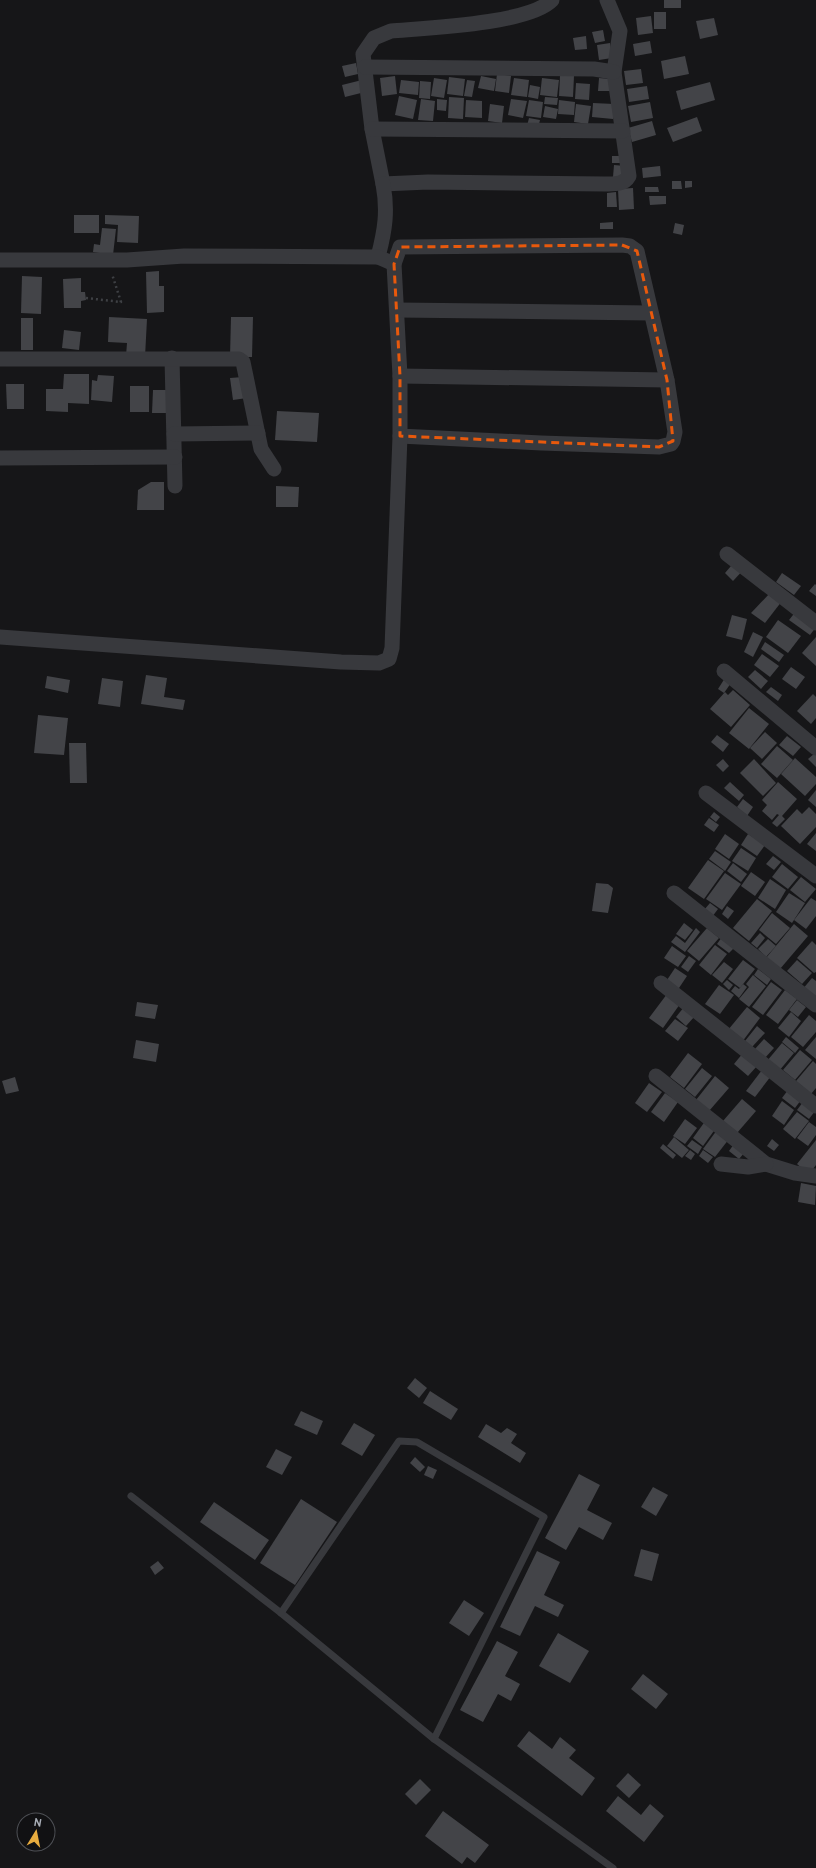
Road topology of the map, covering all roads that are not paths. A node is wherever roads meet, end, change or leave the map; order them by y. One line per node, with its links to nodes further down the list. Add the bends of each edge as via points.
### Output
1 (552, 0): 3 (street, via 538,11 510,18 381,34 374,38 363,54)
2 (607, 0): 4 (street, via 620,31)
3 (365, 67): 4 (street, via 594,69); 5 (street)
4 (614, 72): 6 (street)
5 (372, 129): 6 (street); 7 (street)
6 (624, 131): 7 (street, via 629,176 625,182 618,184)
7 (383, 184): 8 (street, via 386,200 385,230)
8 (378, 257): 9 (street, via 184,256 108,260); 10 (street)
9 (0, 260)
10 (394, 264): 11 (street); 12 (street, via 402,246 630,246 637,251)
11 (397, 310): 12 (street); 15 (street)
12 (651, 313): 16 (street)
13 (172, 358): 14 (street); 17 (street, via 242,360); 18 (street)
14 (0, 359)
15 (400, 376): 16 (street); 19 (street)
16 (666, 380): 19 (street, via 675,432 671,444 659,446 541,443)
17 (258, 433): 18 (street); 22 (street, via 261,449)
18 (174, 434): 20 (street)
19 (400, 436): 26 (street, via 392,648 389,659 378,663 340,662)
20 (175, 457): 21 (street); 23 (street)
21 (0, 458)
22 (274, 469)
23 (175, 486)
24 (727, 554): 25 (street)
25 (816, 623)
26 (0, 637)
27 (724, 671): 28 (street)
28 (816, 748)
29 (706, 793): 30 (street)
30 (816, 876)
31 (674, 893): 33 (street)
32 (661, 983): 35 (street)
33 (816, 1005)
34 (656, 1076): 37 (street)
35 (816, 1106)
36 (722, 1164): 37 (street, via 748,1167)
37 (766, 1164): 38 (street)
38 (816, 1176)
39 (131, 1496): 40 (lane)
40 (281, 1613): 41 (lane); 41 (lane, via 399,1442 417,1442 544,1517)
41 (434, 1739): 42 (lane)
42 (613, 1868)

